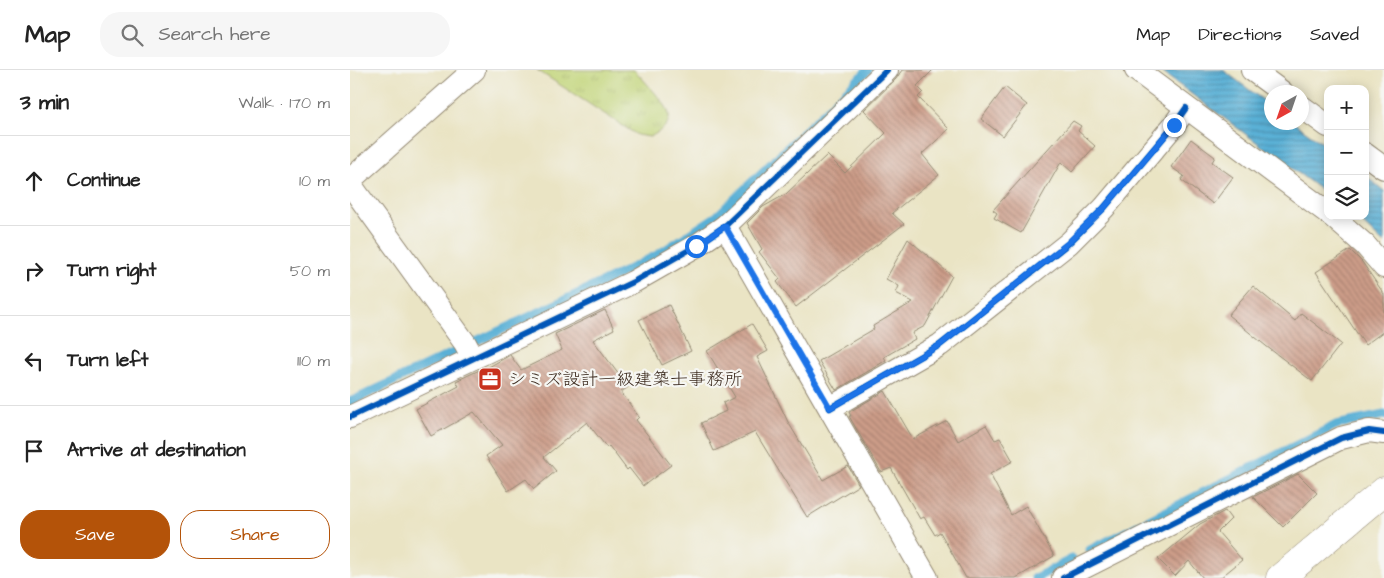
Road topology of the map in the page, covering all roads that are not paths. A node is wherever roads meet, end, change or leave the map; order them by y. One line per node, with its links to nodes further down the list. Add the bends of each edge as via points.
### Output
1 (474, 70): 11 (street)
2 (887, 70): 15 (street)
3 (1136, 70): 6 (street)
4 (1252, 70): 5 (street)
5 (1272, 85)
6 (1186, 108): 13 (street); 18 (street, via 1104,208 1068,243 940,345)
7 (1309, 112): 8 (street)
8 (1324, 123)
9 (1369, 157): 10 (street)
10 (1384, 168)
11 (350, 180)
12 (350, 184): 17 (street, via 465,343)
13 (1324, 210)
14 (1337, 220): 16 (street, via 1366,245)
15 (725, 226): 17 (street, via 633,282); 18 (street)
16 (1384, 267)
17 (472, 358): 19 (street)
18 (830, 408): 22 (street)
19 (350, 416)
20 (1384, 433): 23 (street, via 1369,431 1340,438)
21 (1384, 491): 24 (street)
22 (927, 578)
23 (1063, 578)
24 (1280, 578)

